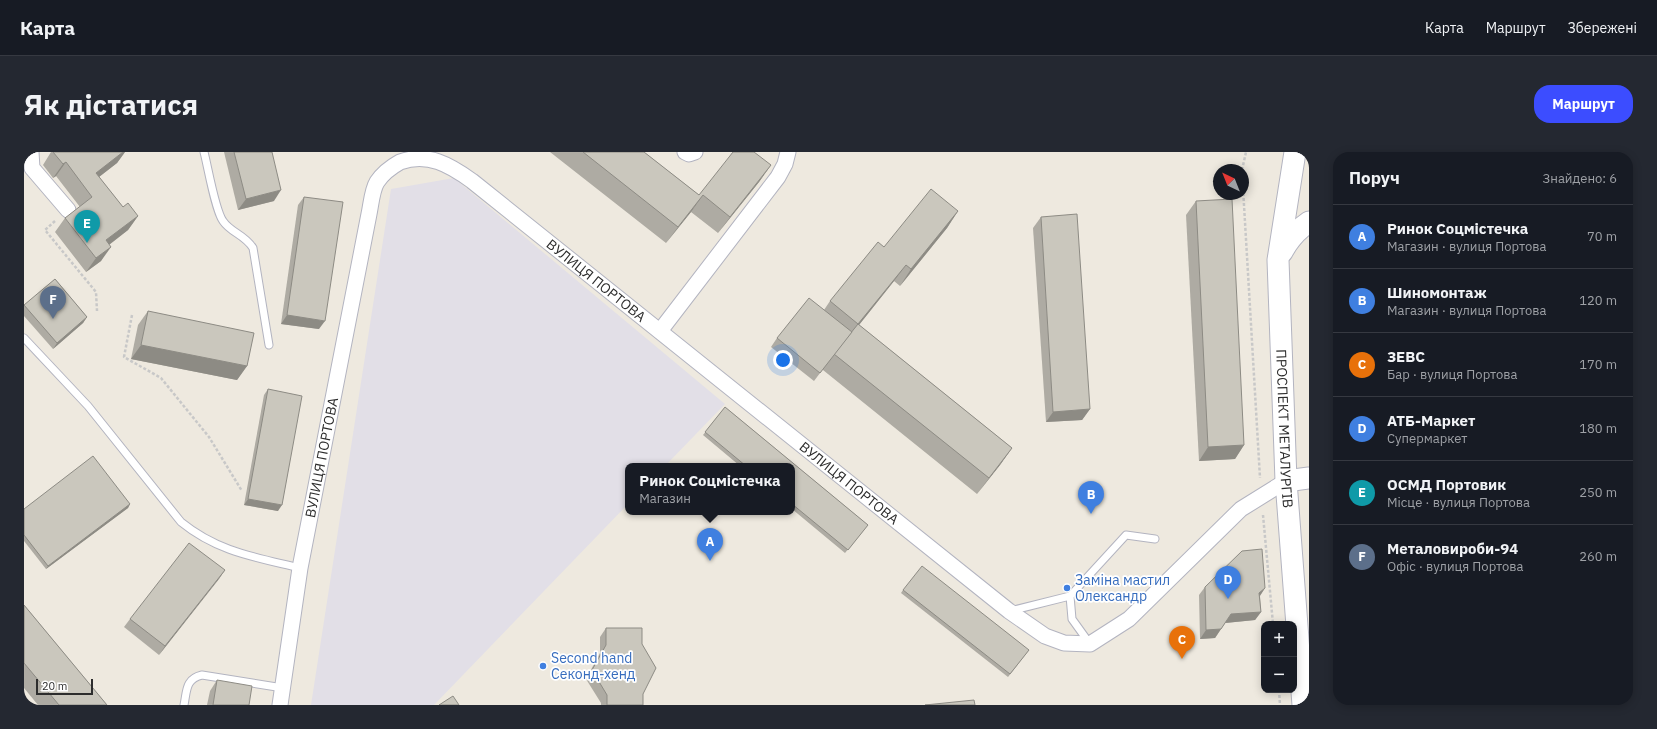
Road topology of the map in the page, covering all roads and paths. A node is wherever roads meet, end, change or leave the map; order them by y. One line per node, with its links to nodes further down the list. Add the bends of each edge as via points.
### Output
1 (31, 152): 11 (street, via 32,168)
2 (204, 152): 18 (lane, via 220,216 226,226 243,237 253,248)
3 (685, 152): 4 (street)
4 (695, 152)
5 (788, 152): 16 (street, via 778,177)
6 (1246, 152): 9 (path)
7 (1295, 152): 13 (main road, ПРОСПЕКТ МЕТАЛУРГІВ)
8 (409, 154): 16 (street, ВУЛИЦЯ ПОРТОВА, via 428,156 450,165); 24 (street, ВУЛИЦЯ ПОРТОВА, via 389,167 377,183)
9 (1243, 164)
10 (1244, 200): 22 (path)
11 (68, 210): 14 (path, via 45,230 96,292)
12 (1309, 222): 13 (main road, via 1289,239)
13 (1278, 260): 20 (main road, ПРОСПЕКТ МЕТАЛУРГІВ)
14 (97, 312)
15 (132, 315): 21 (path, via 124,357 160,378 209,437)
16 (660, 330): 26 (street, ВУЛИЦЯ ПОРТОВА)
17 (24, 338): 24 (lane, via 88,406 181,522 196,534 233,552)
18 (269, 345)
19 (1309, 478): 20 (main road)
20 (1286, 481): 22 (street); 34 (main road, ПРОСПЕКТ МЕТАЛУРГІВ)
21 (242, 491)
22 (1262, 496): 27 (path); 28 (street, via 1240,510 1129,619)
23 (1155, 539): 25 (lane, via 1126,535)
24 (300, 568): 29 (street, ВУЛИЦЯ ПОРТОВА)
25 (1070, 596): 26 (lane); 28 (lane, via 1072,619)
26 (1009, 611): 28 (street, ВУЛИЦЯ ПОРТОВА, via 1045,636 1064,643)
27 (1273, 621)
28 (1090, 644)
29 (283, 688): 31 (lane, via 202,675 192,678 188,684); 32 (street, ВУЛИЦЯ ПОРТОВА)
30 (1278, 693): 33 (path)
31 (184, 705)
32 (280, 705)
33 (1280, 705)
34 (1303, 705)

